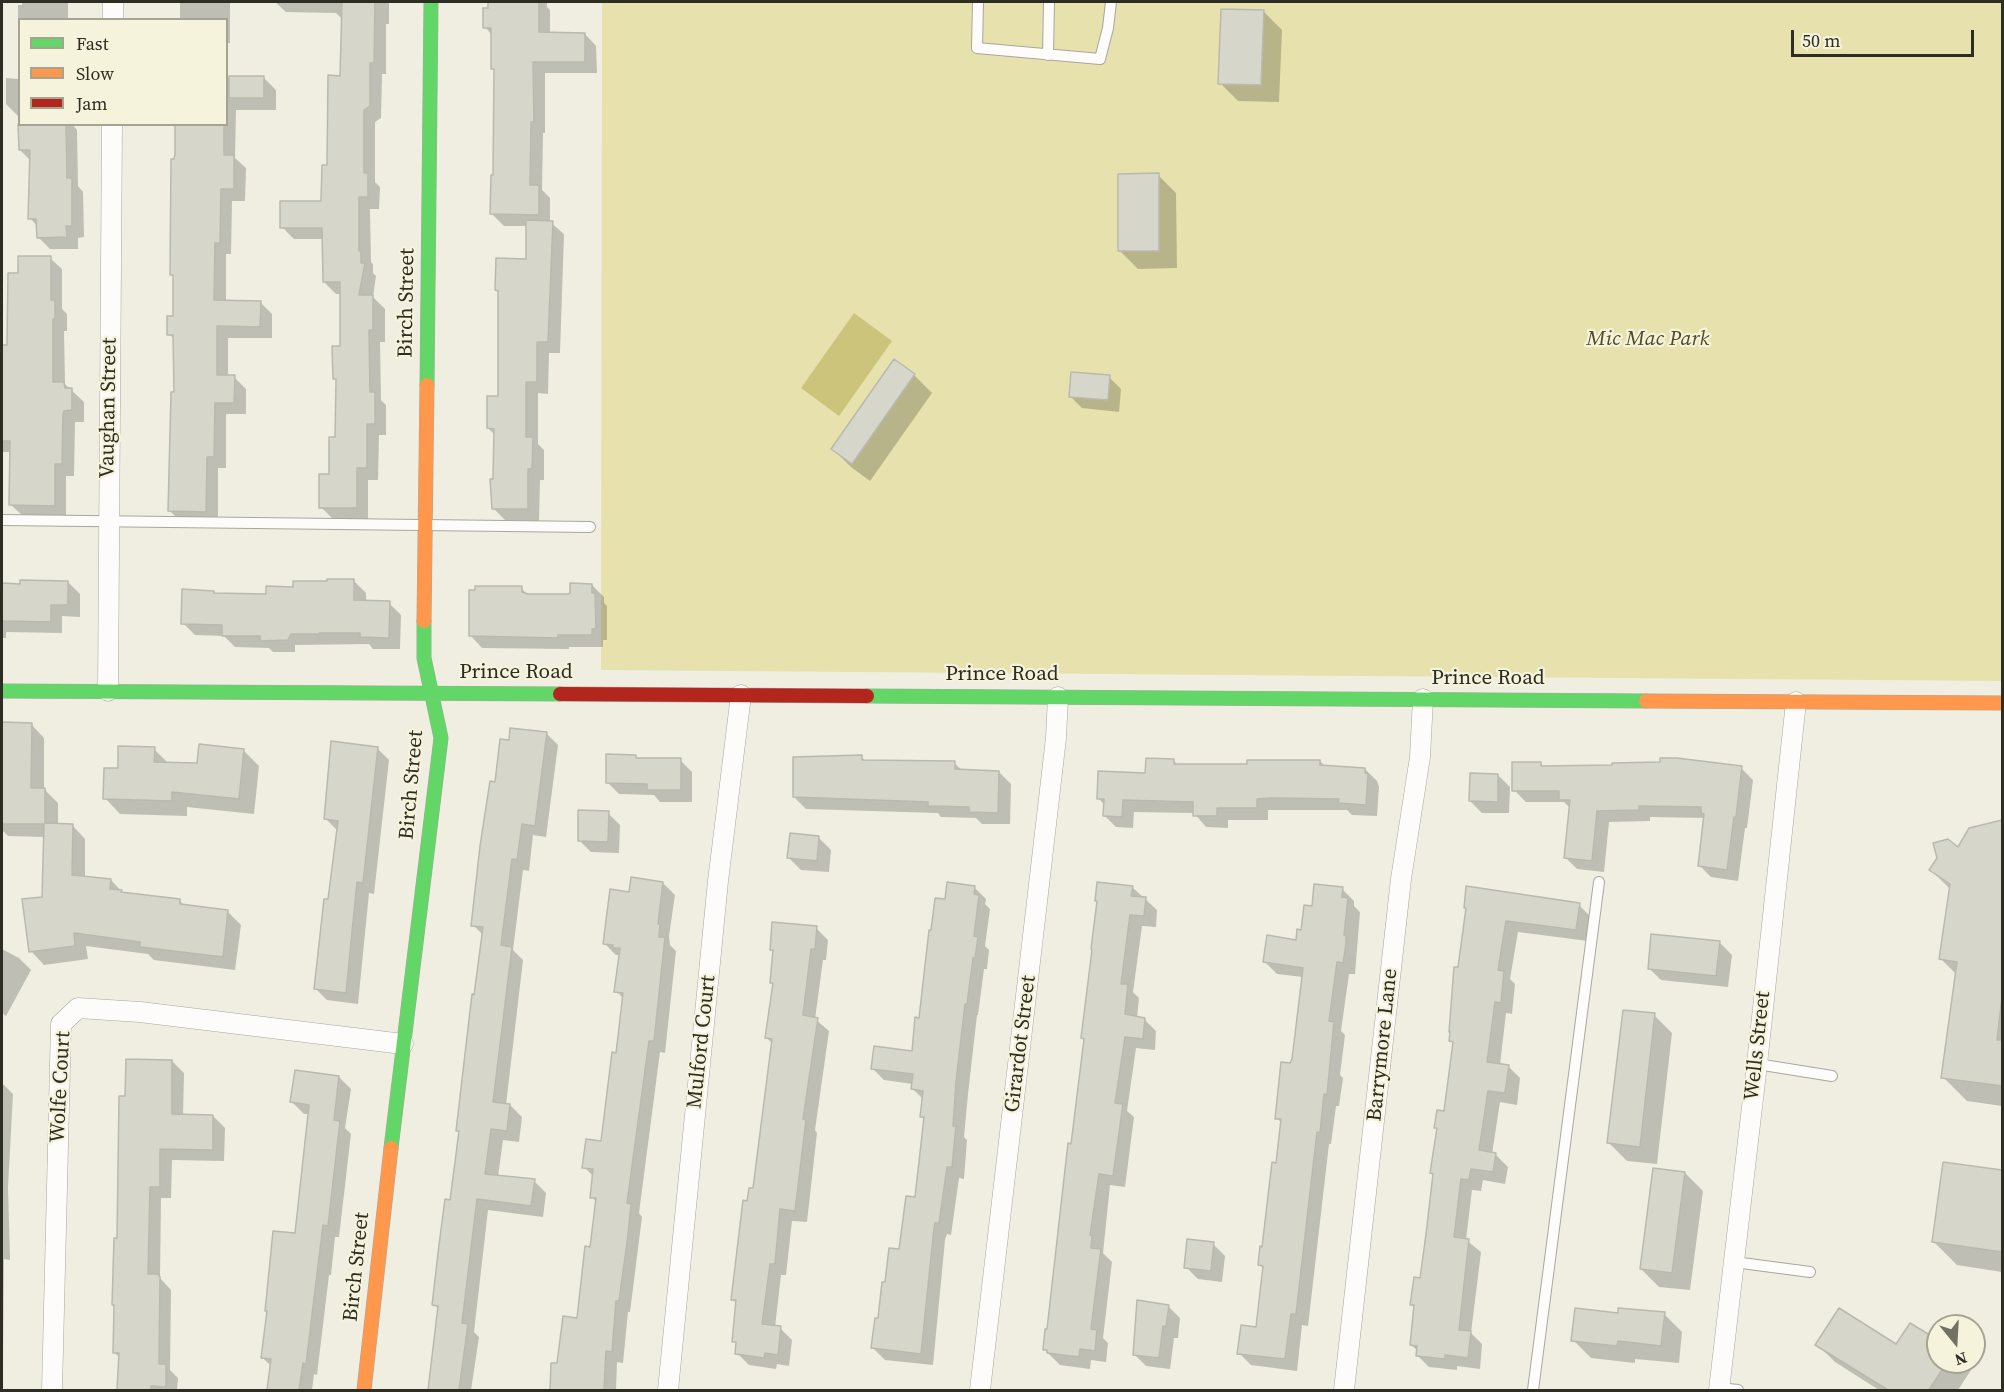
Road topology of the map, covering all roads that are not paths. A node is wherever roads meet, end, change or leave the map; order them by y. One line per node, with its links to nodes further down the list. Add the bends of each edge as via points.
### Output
1 (113, 2): 6 (street)
2 (431, 2): 11 (street, Birch Street)
3 (978, 2): 7 (lane, via 977,48)
4 (1050, 2): 7 (lane)
5 (1111, 2): 7 (lane, via 1100,59)
6 (113, 18)
7 (1048, 55)
8 (112, 126): 10 (street, Vaughan Street)
9 (2, 520): 10 (lane)
10 (108, 521): 11 (lane); 14 (street, Vaughan Street)
11 (426, 525): 12 (lane); 15 (street, Birch Street, via 424,658)
12 (590, 527)
13 (2, 691): 14 (street, Prince Road)
14 (108, 692): 15 (street, Prince Road)
15 (433, 693): 16 (street, Prince Road); 22 (street, Birch Street, via 441,738)
16 (741, 695): 17 (street, Prince Road); 29 (street, Mulford Court, via 718,881)
17 (1058, 697): 18 (street, Prince Road); 30 (street, Girardot Street)
18 (1423, 699): 19 (street, Prince Road); 31 (street, Barrymore Lane, via 1420,757 1401,879)
19 (1796, 702): 20 (street, Prince Road); 23 (street, Wells Street)
20 (2002, 704)
21 (1599, 882): 32 (lane)
22 (403, 1044): 27 (street, Wolfe Court, via 78,1008 62,1024); 28 (street, Birch Street)
23 (1757, 1064): 24 (lane); 25 (street, Wells Street)
24 (1832, 1076)
25 (1734, 1262): 26 (lane); 33 (street, Wells Street)
26 (1810, 1272)
27 (52, 1390)
28 (364, 1390)
29 (668, 1390)
30 (980, 1390)
31 (1344, 1390)
32 (1533, 1390)
33 (1725, 1390)

